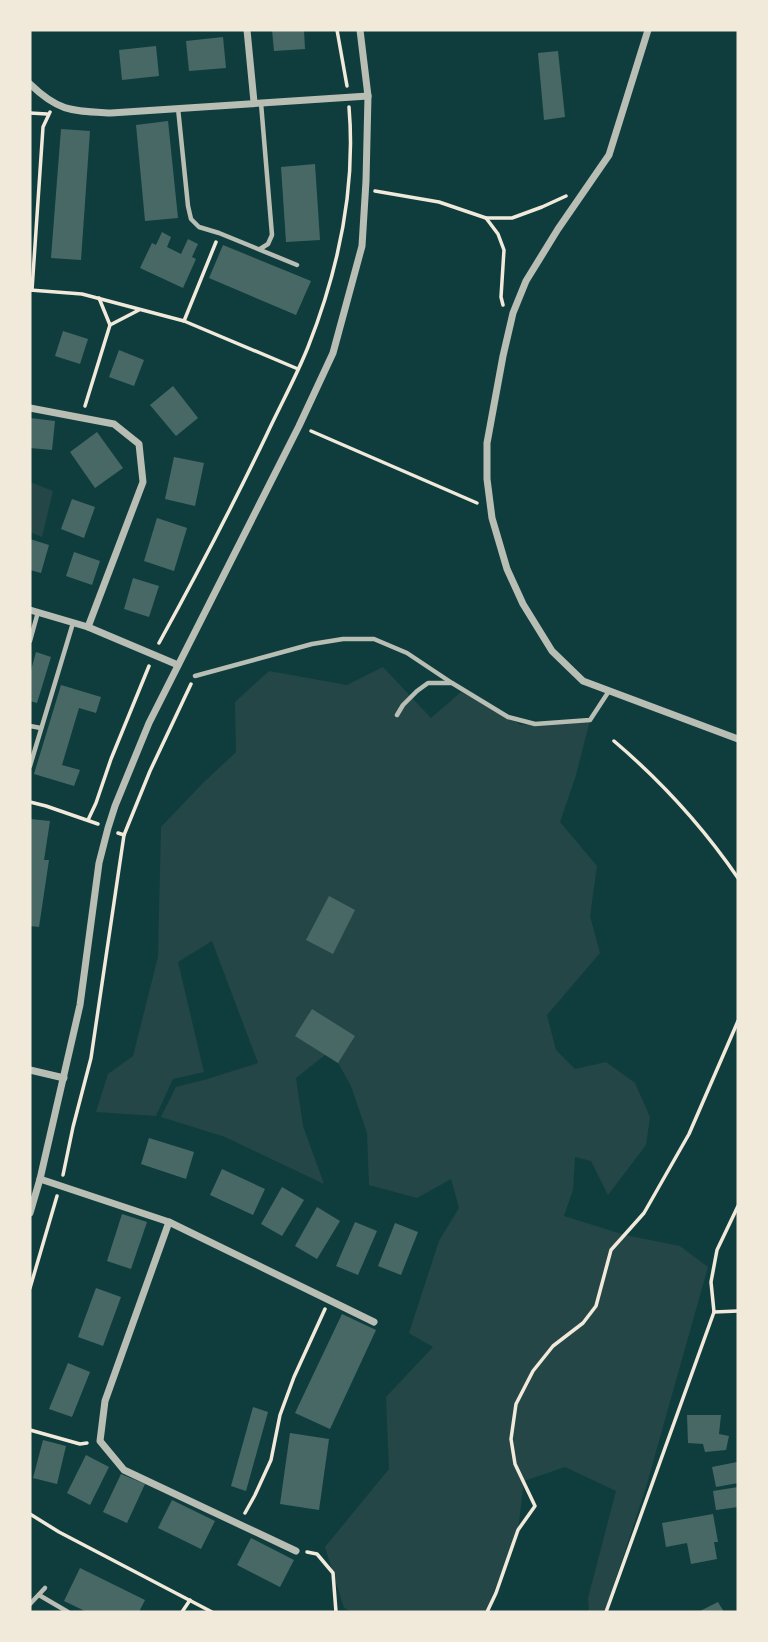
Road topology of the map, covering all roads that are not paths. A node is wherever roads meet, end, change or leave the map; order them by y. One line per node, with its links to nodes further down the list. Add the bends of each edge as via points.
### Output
1 (247, 30): 6 (street)
2 (360, 30): 5 (street)
3 (648, 30): 19 (street, via 609,155 526,281 513,313 488,443 492,518 523,604 552,651 583,681)
4 (30, 84): 7 (street, via 45,99 80,112)
5 (368, 96): 6 (street); 16 (street, via 362,246 333,353)
6 (257, 102): 7 (street); 8 (lane, via 272,235)
7 (178, 108): 8 (lane, via 191,219 200,227)
8 (259, 250): 9 (lane)
9 (297, 265)
10 (30, 408): 14 (street, via 114,424 139,444 142,482)
11 (30, 610): 12 (street)
12 (38, 612): 13 (street); 15 (lane)
13 (73, 623): 14 (street); 22 (lane)
14 (88, 627): 16 (street)
15 (30, 641)
16 (178, 665): 26 (street, via 134,757 107,828)
17 (195, 676): 18 (lane, via 312,644 374,639 407,653)
18 (452, 683): 19 (lane, via 508,717 535,724 590,720); 20 (lane, via 428,683)
19 (610, 691): 23 (street)
20 (397, 715)
21 (30, 726): 22 (lane)
22 (41, 728): 24 (lane)
23 (738, 739)
24 (30, 766)
25 (30, 1070): 26 (street)
26 (64, 1078): 27 (street)
27 (40, 1179): 28 (street); 29 (street)
28 (30, 1213)
29 (169, 1222): 30 (street); 31 (street, via 105,1401 100,1441 124,1470)
30 (374, 1322)
31 (296, 1551)
32 (45, 1588): 33 (lane)
33 (39, 1595): 34 (lane); 35 (lane)
34 (30, 1604)
35 (68, 1612)

